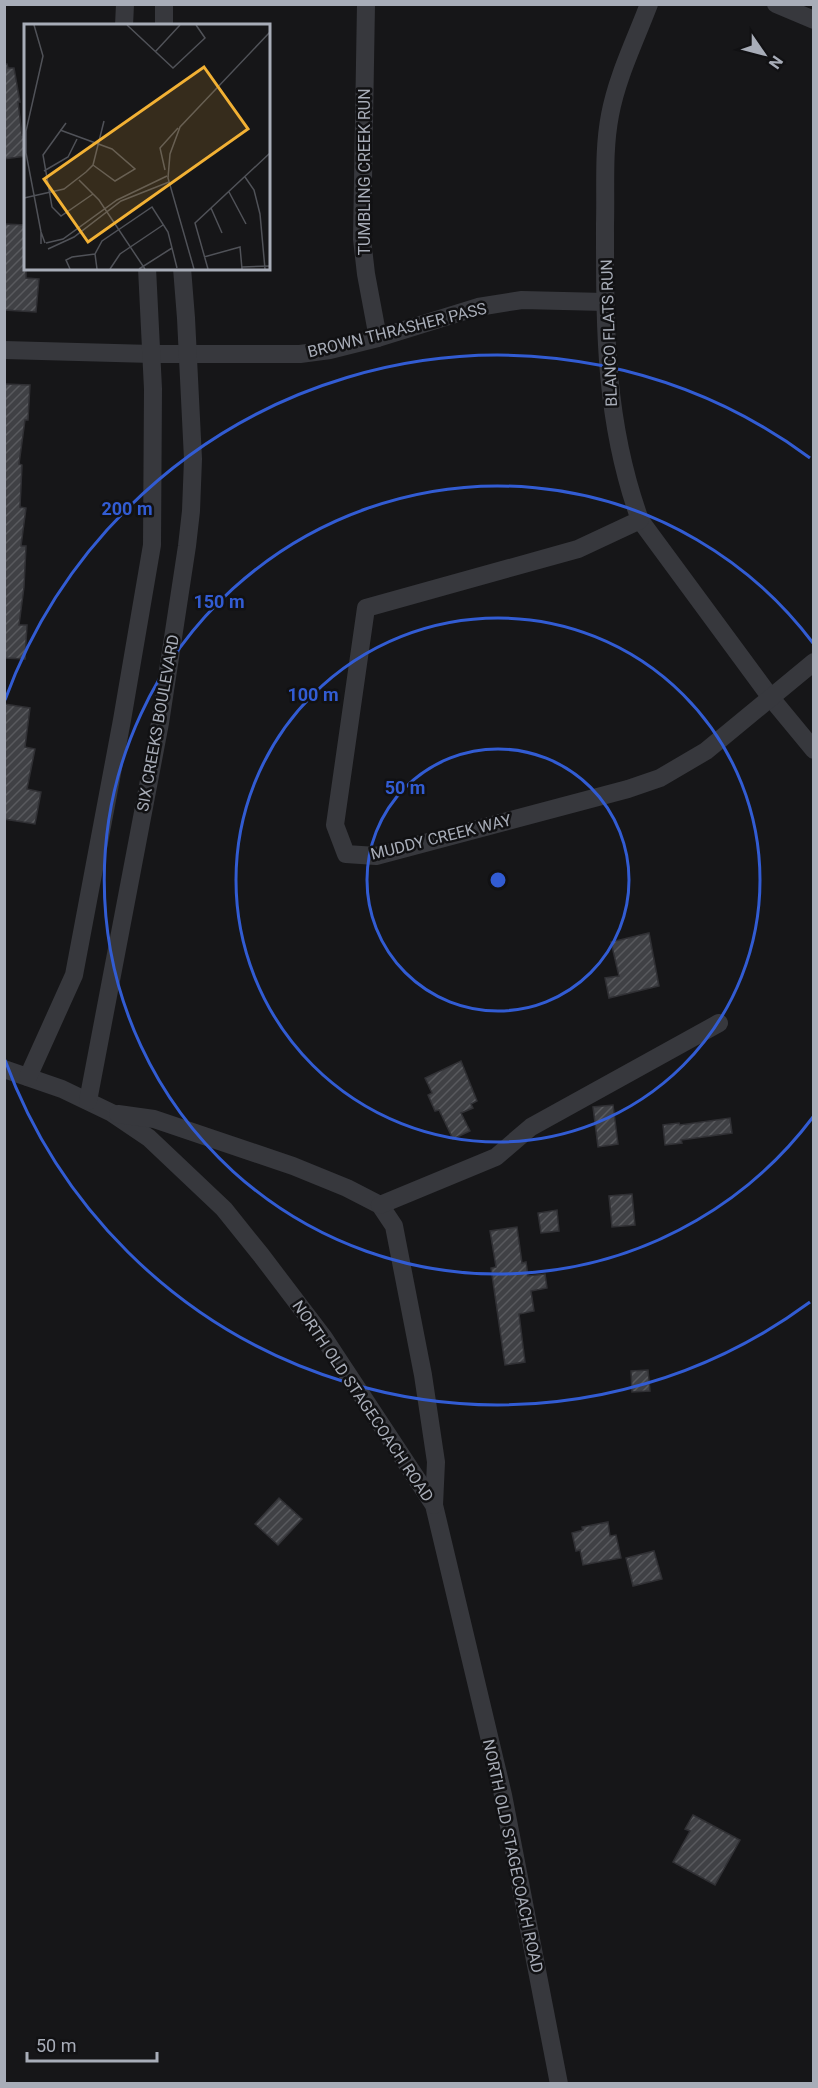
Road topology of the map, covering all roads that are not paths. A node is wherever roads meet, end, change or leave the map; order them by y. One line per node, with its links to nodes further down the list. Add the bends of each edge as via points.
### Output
1 (125, 4): 7 (street)
2 (164, 4): 8 (street)
3 (366, 4): 12 (street, TUMBLING CREEK RUN, via 362,239)
4 (649, 4): 11 (street, BLANCO FLATS RUN, via 609,117)
5 (776, 4): 6 (street)
6 (813, 20)
7 (124, 24)
8 (164, 24)
9 (147, 270): 14 (street)
10 (182, 270): 15 (street, SIX CREEKS BOULEVARD)
11 (605, 302): 12 (street, BROWN THRASHER PASS, via 522,300 478,307); 16 (street, BLANCO FLATS RUN, via 612,414 628,488)
12 (378, 338): 15 (street, BROWN THRASHER PASS, via 300,354)
13 (4, 351): 14 (street, BROWN THRASHER PASS)
14 (152, 354): 15 (street, BROWN THRASHER PASS); 22 (street, via 152,544 122,720 74,975)
15 (188, 354): 23 (street, SIX CREEKS BOULEVARD, via 193,459 187,546 160,723)
16 (640, 520): 18 (street, BLANCO FLATS RUN); 18 (street, MUDDY CREEK WAY, via 578,549 366,608 335,825 346,854 376,856 660,778 706,751)
17 (813, 662): 18 (street, MUDDY CREEK WAY)
18 (771, 698): 19 (street, BLANCO FLATS RUN)
19 (813, 750)
20 (719, 1023): 25 (street, via 531,1127 496,1157)
21 (4, 1069): 22 (street, NORTH OLD STAGECOACH ROAD)
22 (28, 1077): 23 (street, NORTH OLD STAGECOACH ROAD)
23 (88, 1101): 24 (street, NORTH OLD STAGECOACH ROAD)
24 (112, 1113): 25 (street, via 154,1119 293,1166); 26 (street, NORTH OLD STAGECOACH ROAD, via 149,1138 224,1209 324,1338)
25 (380, 1205): 26 (street, via 394,1226 423,1375 436,1462)
26 (434, 1505): 27 (street, NORTH OLD STAGECOACH ROAD, via 503,1795)
27 (559, 2084)

